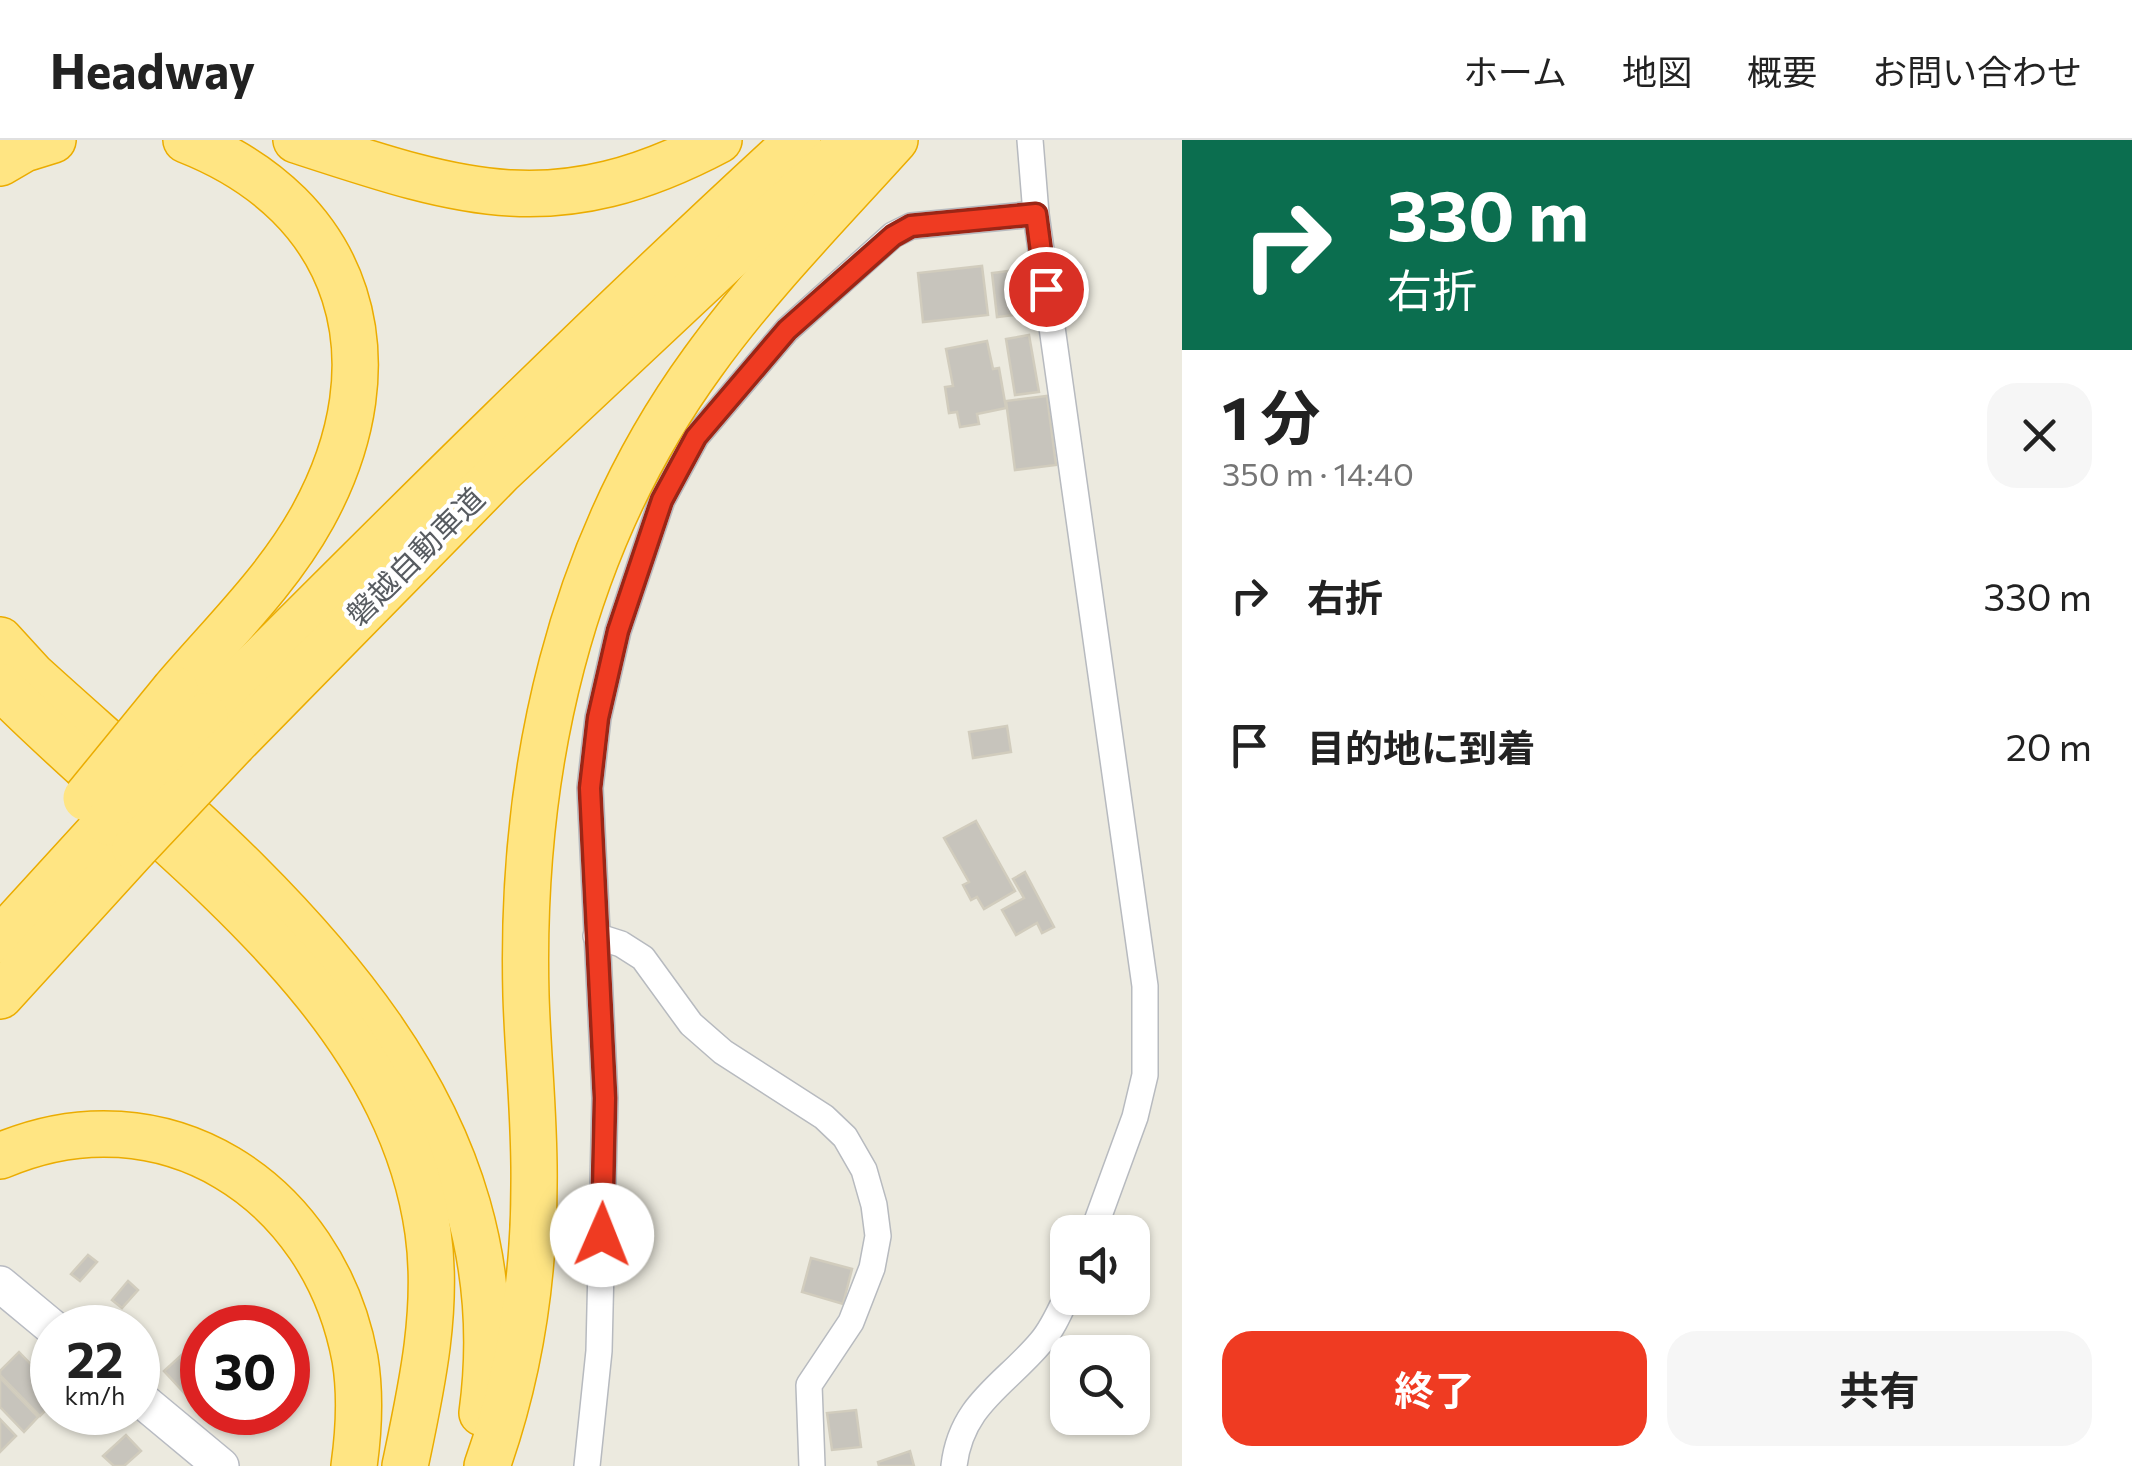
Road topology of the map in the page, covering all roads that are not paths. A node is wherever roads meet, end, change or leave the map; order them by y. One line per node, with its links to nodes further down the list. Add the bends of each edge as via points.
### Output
1 (53, 140): 9 (highway)
2 (186, 140): 13 (highway, via 253,172 308,223 343,289 355,359 345,442 312,518 268,580)
3 (296, 140): 4 (highway, via 447,186 530,195 614,184)
4 (719, 140)
5 (798, 140): 13 (highway, 磐越自動車道, via 474,446)
6 (854, 140): 13 (highway, 磐越自動車道, via 501,472)
7 (896, 140): 15 (highway, via 737,317 673,406 622,496 566,641)
8 (1030, 140): 10 (street)
9 (0, 163)
10 (1036, 214): 18 (street, via 911,226 893,236 787,330 696,437 641,555 598,718 590,788); 22 (street, via 1146,986 1145,1075)
11 (0, 640): 31 (highway, via 264,889 344,978 410,1070 448,1150 481,1277 486,1359)
12 (0, 686): 17 (highway)
13 (205, 716): 14 (highway, bridge); 14 (highway, 磐越自動車道, bridge)
14 (110, 823): 16 (highway); 19 (highway, 磐越自動車道); 20 (highway, 磐越自動車道)
15 (532, 833): 32 (highway, via 526,942 534,1185 530,1276 516,1362); 33 (highway, via 532,928 559,1131 562,1236 550,1347)
16 (0, 901)
17 (254, 925): 29 (highway, via 344,1055 393,1179 404,1310); 30 (highway, via 366,1064 389,1103 420,1190 428,1234 429,1324)
18 (596, 936): 34 (street, via 605,1098 599,1351); 35 (street, via 643,958 692,1024 723,1052 824,1117 846,1137 864,1170 878,1236 851,1322 809,1385)
19 (0, 940)
20 (0, 996)
21 (0, 1156): 28 (highway, via 59,1136 130,1134 197,1150 259,1190 308,1246 344,1319 359,1398)
22 (1099, 1215)
23 (0, 1284): 24 (main road)
24 (30, 1309)
25 (1056, 1315): 36 (street, via 1042,1341 969,1418)
26 (160, 1416): 27 (main road)
27 (220, 1466)
28 (354, 1466)
29 (379, 1466)
30 (405, 1466)
31 (474, 1466)
32 (487, 1466)
33 (520, 1466)
34 (587, 1466)
35 (812, 1466)
36 (954, 1466)

